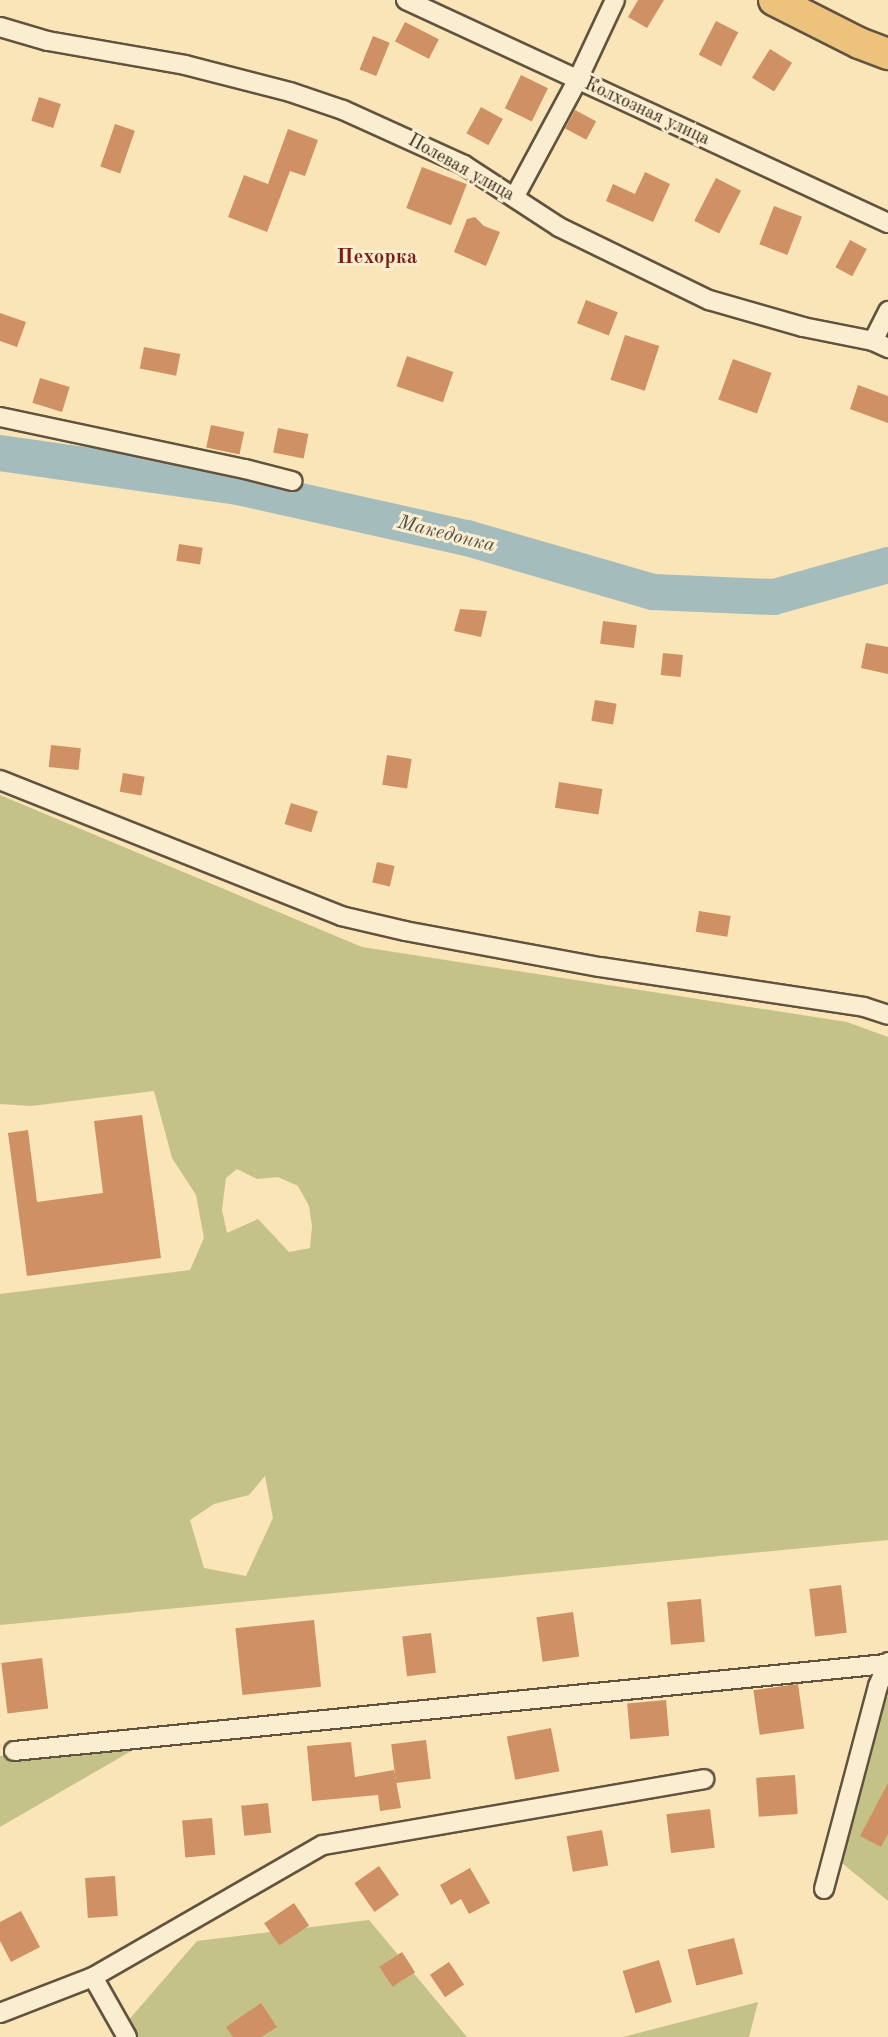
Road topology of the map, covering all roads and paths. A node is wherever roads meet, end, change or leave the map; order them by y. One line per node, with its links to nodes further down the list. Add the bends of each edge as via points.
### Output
1 (406, 0): 6 (street, Колхозная улица)
2 (615, 0): 6 (street)
3 (774, 0): 5 (main road)
4 (0, 27): 7 (street, Полевая улица, via 48,41 186,65 300,95 397,133 464,165)
5 (888, 54)
6 (578, 79): 7 (street); 8 (street, Колхозная улица)
7 (514, 196): 10 (street, Полевая улица, via 559,228 710,300)
8 (888, 223)
9 (888, 311): 10 (street, Полевая улица)
10 (880, 345)
11 (0, 417): 12 (street)
12 (292, 481)
13 (0, 780): 14 (street, via 341,916 600,967 864,1007)
14 (888, 1015)
15 (887, 1663): 16 (street); 18 (street)
16 (14, 1751)
17 (704, 1779): 19 (street, via 323,1845)
18 (824, 1889)
19 (93, 1977): 20 (street); 21 (street)
20 (0, 2013)
21 (127, 2037)

